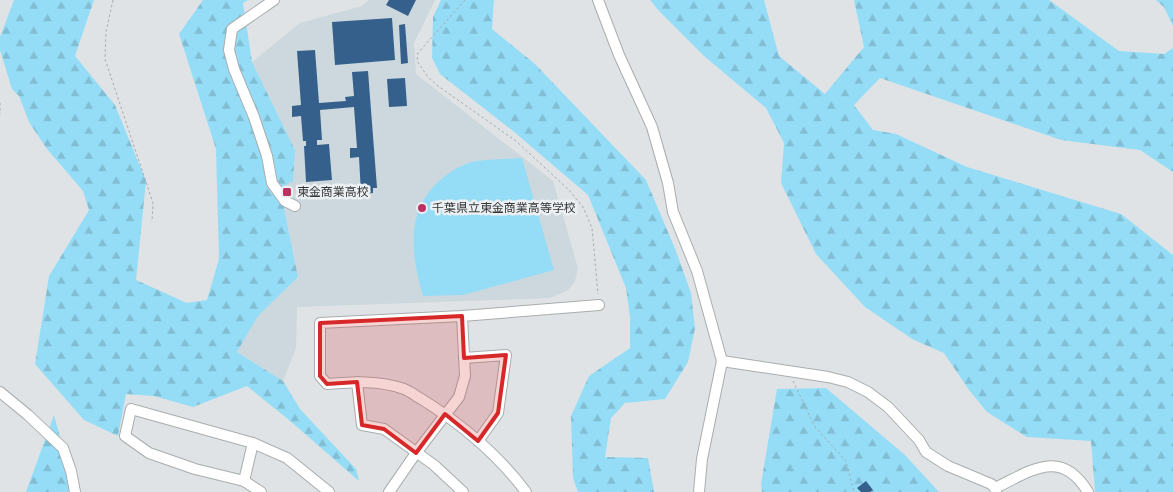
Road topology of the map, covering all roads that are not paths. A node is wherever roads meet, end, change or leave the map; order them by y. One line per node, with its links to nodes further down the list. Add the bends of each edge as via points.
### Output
1 (274, 0): 3 (street, via 232,29 229,50 267,156 272,183 285,201)
2 (598, 0): 7 (street, via 652,126 673,212 697,271)
3 (295, 206)
4 (599, 305): 5 (street)
5 (462, 316): 6 (street); 8 (street, via 320,323 320,376 328,384)
6 (464, 358): 10 (street, via 465,376 459,397); 11 (street, via 506,355 498,413)
7 (722, 361): 15 (street, via 848,382 888,407 926,452 948,466 991,484); 22 (street, via 702,459)
8 (357, 382): 10 (street, via 405,389); 13 (street, via 362,425 384,429)
9 (0, 392): 16 (street, via 62,448)
10 (445, 414): 11 (street); 13 (street)
11 (478, 441): 21 (street)
12 (253, 443): 14 (street); 14 (street, via 131,409 125,436 149,453); 18 (street, via 287,458)
13 (416, 453): 19 (street); 20 (street)
14 (244, 482): 17 (street)
15 (996, 490): 23 (street, via 1047,466 1064,468 1075,474)
16 (75, 492)
17 (261, 492)
18 (329, 492)
19 (390, 492)
20 (463, 492)
21 (526, 492)
22 (699, 492)
23 (1088, 492)

